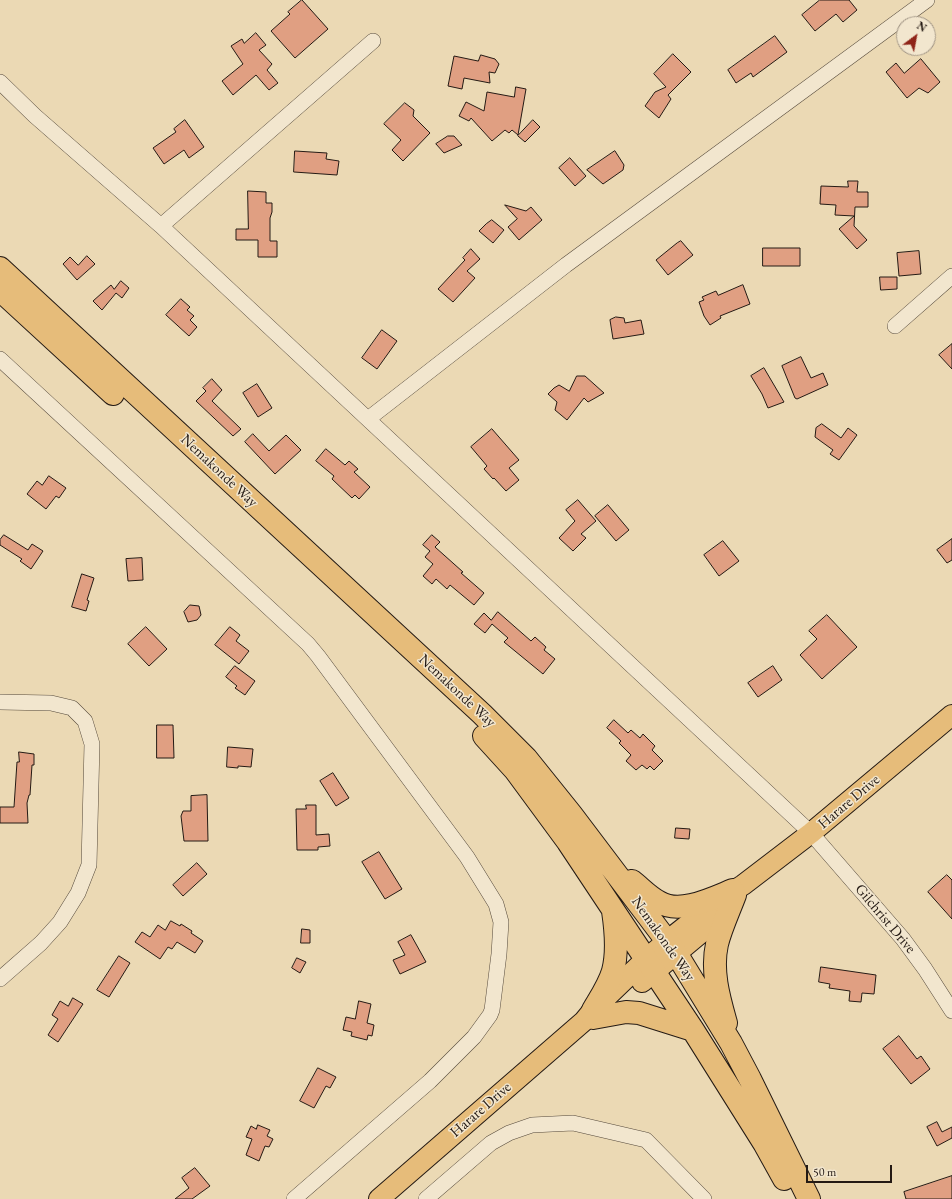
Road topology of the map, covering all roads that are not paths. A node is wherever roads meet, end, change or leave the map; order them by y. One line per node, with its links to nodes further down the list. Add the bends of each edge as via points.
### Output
1 (927, 0): 10 (street, via 566,265)
2 (373, 41): 4 (street)
3 (0, 82): 4 (street, Gilchrist Drive)
4 (161, 226): 10 (street, Gilchrist Drive)
5 (0, 268): 14 (highway, Nemakonde Way, via 482,714 526,758)
6 (952, 276): 8 (street)
7 (0, 290): 16 (highway, Nemakonde Way, via 482,734 515,770)
8 (895, 326)
9 (0, 359): 24 (street, via 308,644 467,857 498,909 501,922 499,954 490,1015 474,1037 430,1081)
10 (368, 419): 13 (street, Gilchrist Drive)
11 (0, 702): 19 (street, via 52,703 72,708 85,721 92,744 89,865 78,893 60,922 42,943)
12 (952, 715): 13 (main road, Harare Drive)
13 (811, 833): 15 (main road, Harare Drive); 20 (street, Gilchrist Drive, via 903,939)
14 (604, 857): 15 (highway, via 660,903 683,906 696,904); 17 (highway, Nemakonde Way)
15 (737, 890): 17 (main road, Harare Drive, via 716,918); 23 (highway, via 718,944 715,976)
16 (613, 909): 18 (highway, Nemakonde Way); 21 (highway, via 616,930 615,963 606,988)
17 (672, 947): 18 (main road, Harare Drive); 23 (highway, Nemakonde Way)
18 (650, 966): 21 (main road, Harare Drive); 22 (highway, Nemakonde Way)
19 (0, 979)
20 (952, 1010)
21 (590, 1016): 22 (highway, via 639,1013); 25 (main road, Harare Drive)
22 (693, 1030): 28 (highway, Nemakonde Way, via 764,1143)
23 (731, 1042): 29 (highway, Nemakonde Way)
24 (294, 1199)
25 (379, 1199)
26 (426, 1199): 27 (street, via 491,1143 509,1133 532,1125 574,1123 646,1140)
27 (704, 1199)
28 (795, 1199)
29 (809, 1199)

